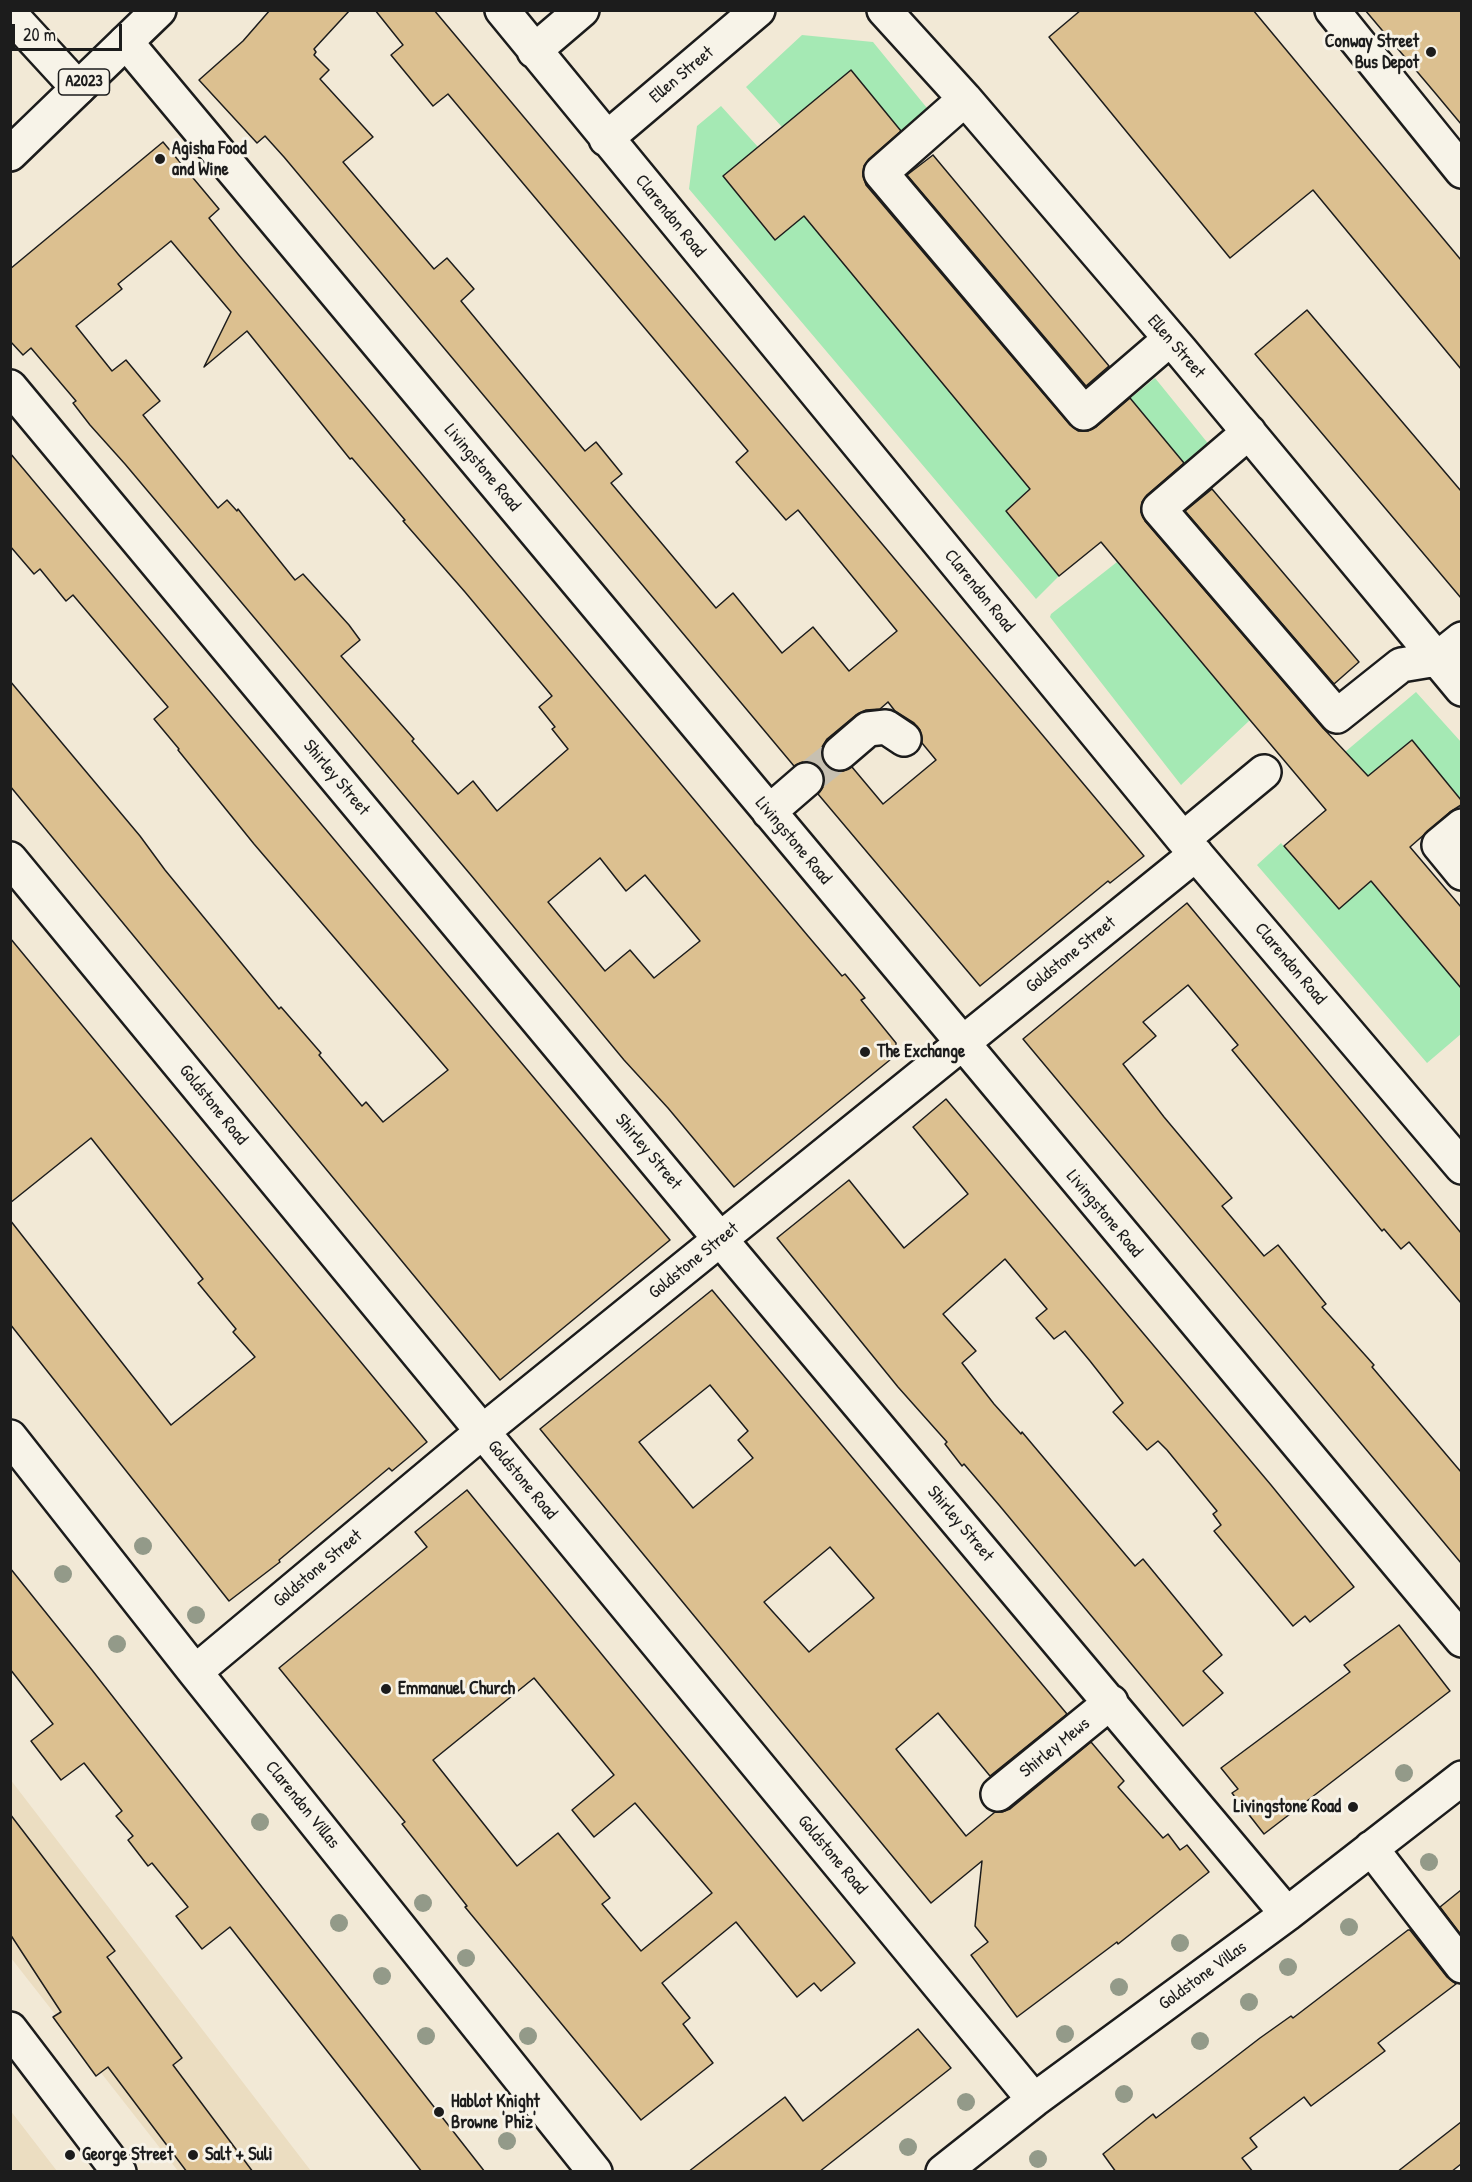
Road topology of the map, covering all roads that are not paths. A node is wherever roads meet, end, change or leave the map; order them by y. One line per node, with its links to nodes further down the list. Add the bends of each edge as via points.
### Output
1 (159, 10): 8 (street, A2023)
2 (502, 10): 9 (street, Clarendon Road)
3 (582, 10): 9 (street)
4 (758, 10): 12 (street, Ellen Street)
5 (884, 10): 11 (street, Ellen Street)
6 (1332, 10): 14 (street)
7 (10, 14): 10 (street)
8 (126, 42): 10 (street, A2023); 24 (street, Livingstone Road)
9 (534, 51): 12 (street, Clarendon Road)
10 (78, 88): 13 (street, A2023)
11 (965, 99): 15 (street, Ellen Street); 15 (street, via 881,173 1084,413)
12 (606, 139): 26 (street, Clarendon Road)
13 (10, 154)
14 (1461, 171)
15 (1170, 339): 17 (street, Ellen Street)
16 (10, 387): 31 (street, Shirley Street)
17 (1249, 432): 18 (street, Ellen Street); 18 (street, via 1159,509 1337,716 1401,665)
18 (1449, 649): 19 (street, Ellen Street)
19 (1461, 689)
20 (904, 739): 21 (street, via 886,727 868,729)
21 (840, 753)
22 (1264, 772): 26 (street, Goldstone Street)
23 (806, 780): 24 (street)
24 (769, 812): 29 (street, Livingstone Road)
25 (1461, 826): 28 (street, via 1439,845)
26 (1189, 846): 29 (street, Goldstone Street); 30 (street, Clarendon Road)
27 (10, 859): 32 (street, Goldstone Road)
28 (1461, 873)
29 (961, 1044): 31 (street, Goldstone Street); 34 (street, Livingstone Road)
30 (1461, 1167)
31 (720, 1239): 32 (street, Goldstone Street); 36 (street, Shirley Street)
32 (482, 1432): 35 (street, Goldstone Street); 43 (street, Goldstone Road)
33 (10, 1437): 35 (street, Clarendon Villas)
34 (1461, 1640)
35 (195, 1672): 45 (street, Clarendon Villas)
36 (1111, 1702): 38 (street, Shirley Mews); 40 (street, Shirley Street)
37 (1461, 1778): 39 (street, Goldstone Villas)
38 (998, 1794)
39 (1371, 1848): 40 (street, Goldstone Villas); 41 (street)
40 (1287, 1914): 43 (street, Goldstone Villas)
41 (1461, 1966)
42 (10, 2029): 44 (street)
43 (1034, 2100): 46 (street, Goldstone Villas)
44 (119, 2172)
45 (595, 2172)
46 (943, 2172)

